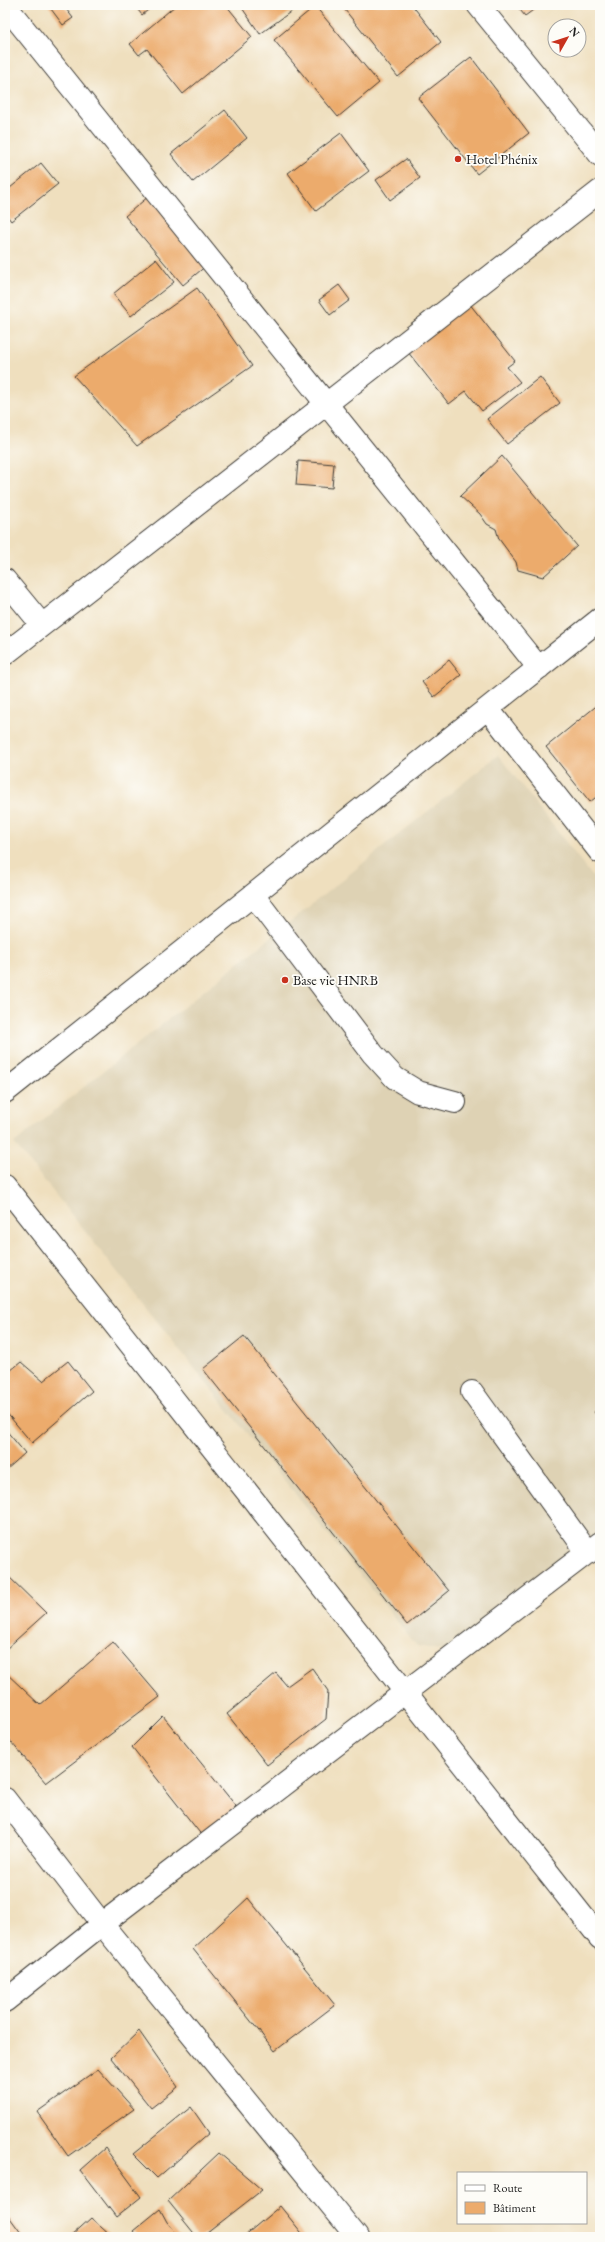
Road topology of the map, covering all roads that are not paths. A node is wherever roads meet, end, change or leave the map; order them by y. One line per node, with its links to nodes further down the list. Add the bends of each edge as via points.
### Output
1 (5, 5): 5 (street)
2 (478, 5): 3 (street)
3 (600, 155)
4 (600, 191): 5 (street)
5 (325, 404): 8 (street); 10 (street)
6 (5, 580): 8 (street)
7 (600, 619): 10 (street)
8 (42, 625): 9 (street)
9 (5, 654)
10 (539, 668): 11 (street)
11 (488, 709): 12 (street); 13 (street)
12 (600, 852)
13 (253, 895): 14 (street); 15 (street, via 395,1078 418,1092)
14 (5, 1092)
15 (455, 1102)
16 (5, 1186): 19 (street)
17 (472, 1392): 18 (street)
18 (594, 1548): 19 (street)
19 (406, 1691): 21 (street); 22 (street)
20 (5, 1799): 21 (street)
21 (102, 1924): 23 (street); 24 (street)
22 (600, 1938)
23 (5, 2002)
24 (357, 2237)

